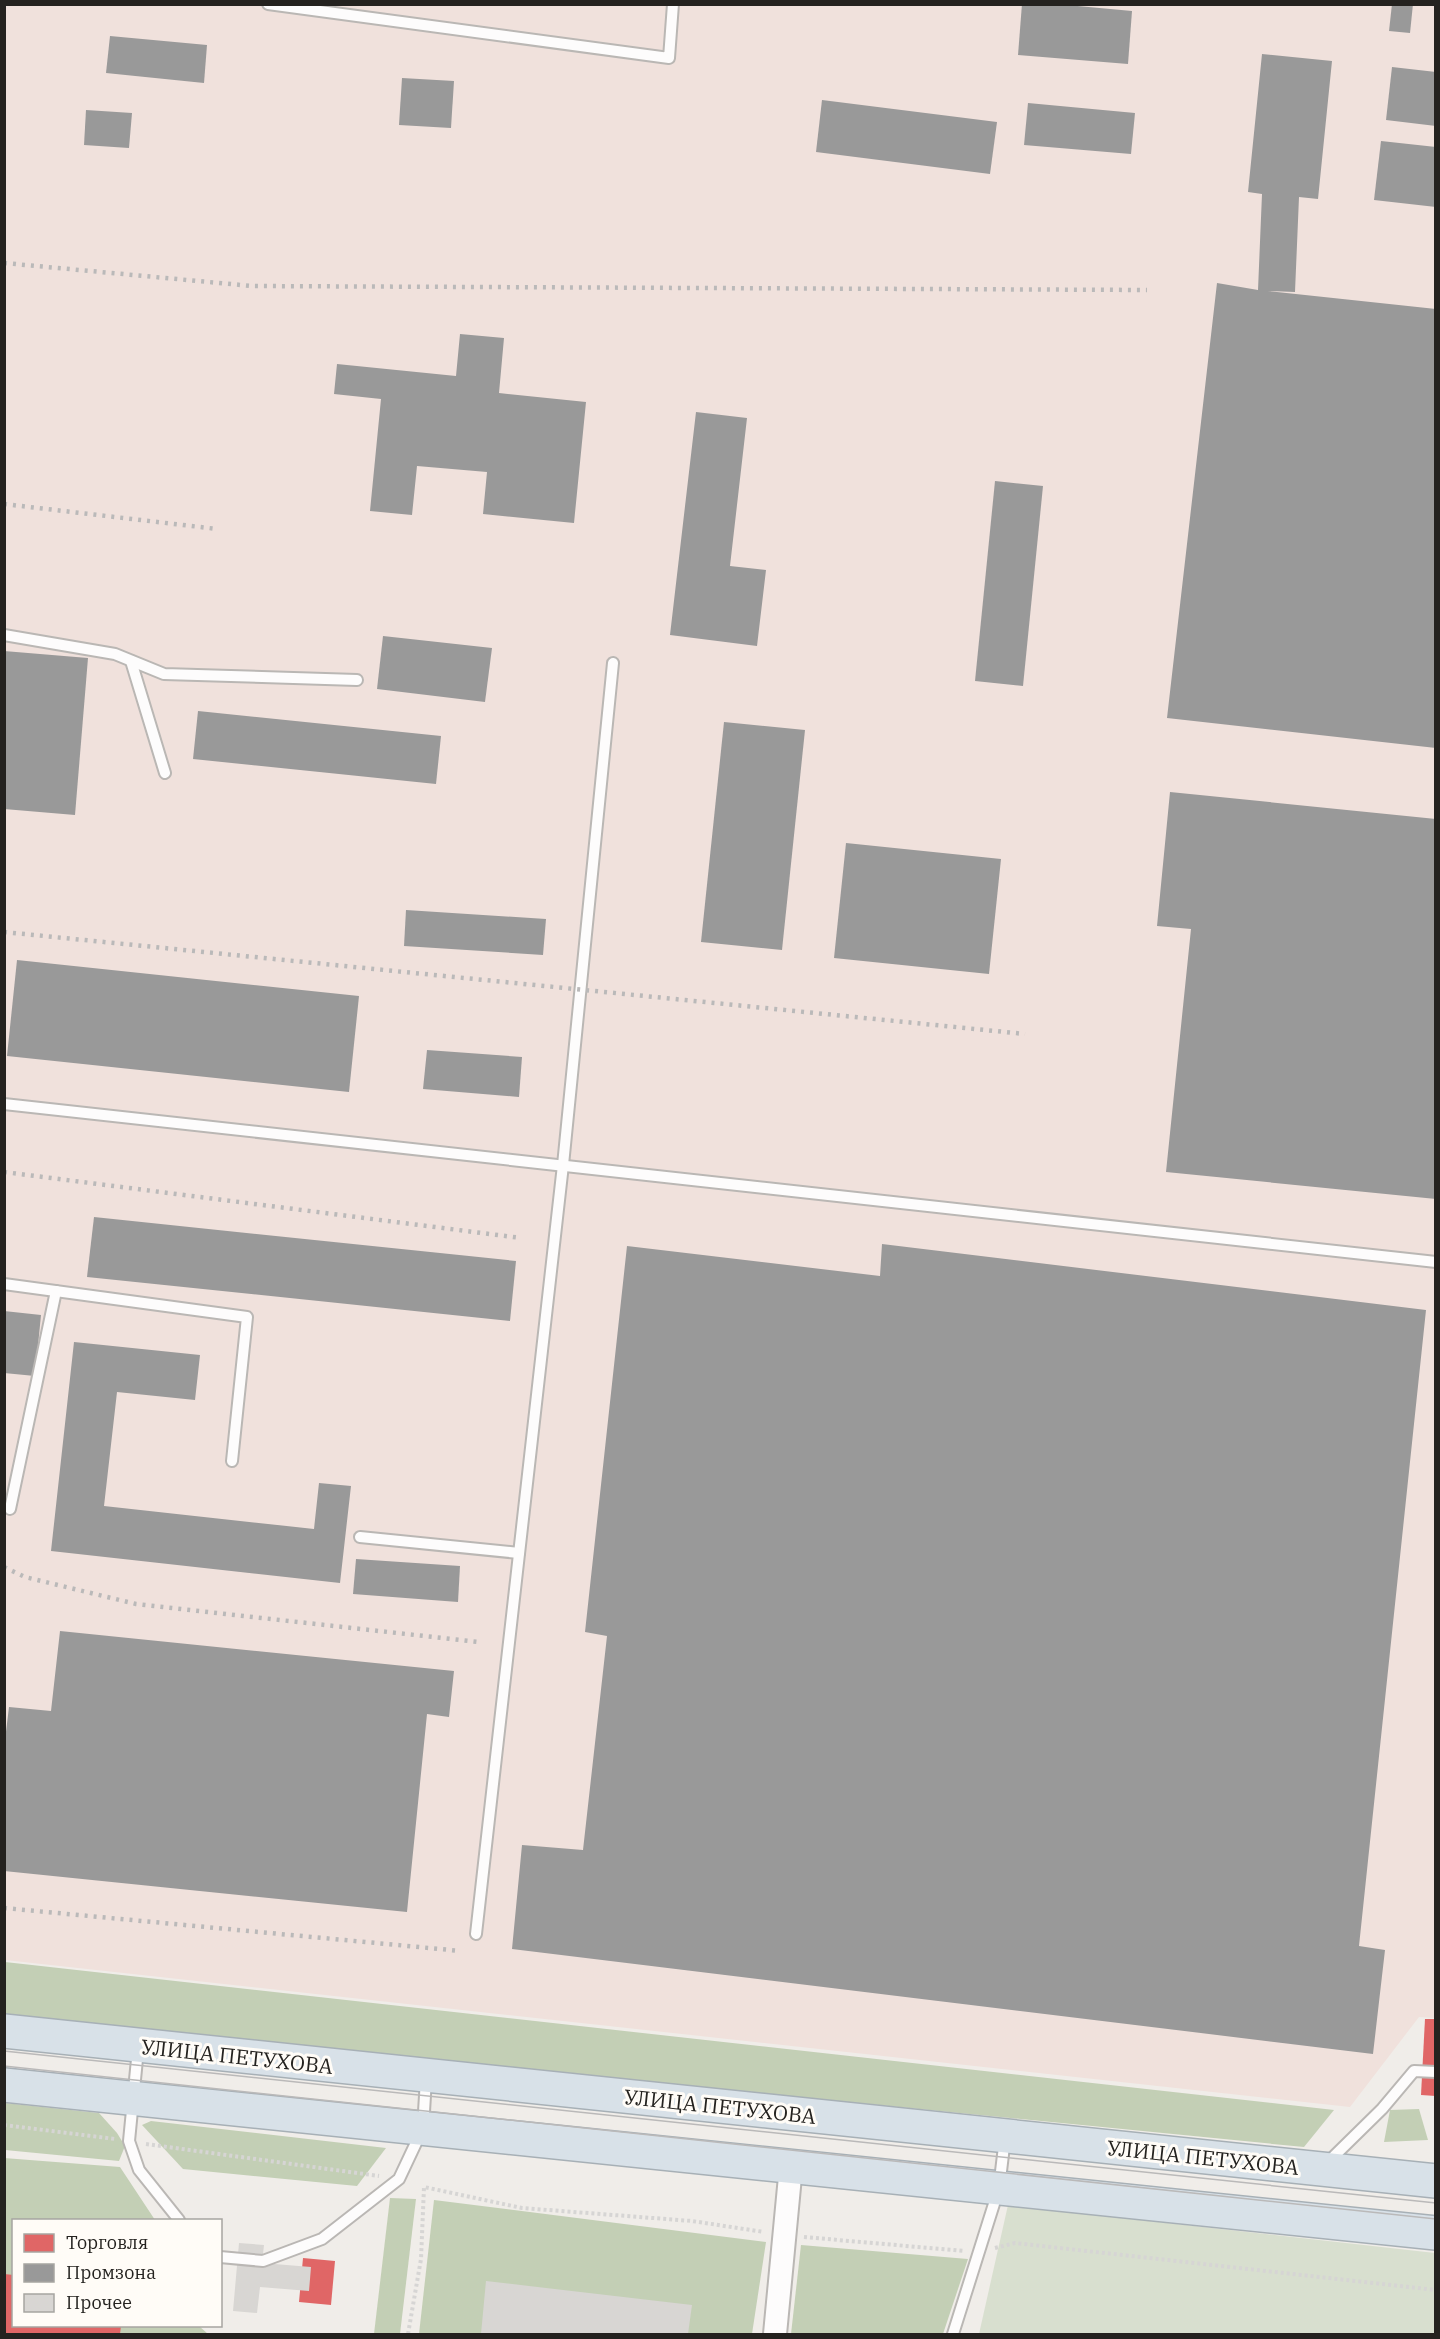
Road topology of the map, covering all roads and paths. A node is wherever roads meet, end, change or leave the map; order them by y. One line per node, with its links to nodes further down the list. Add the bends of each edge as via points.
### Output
1 (268, 4): 2 (lane, via 669,58)
2 (673, 4)
3 (4, 635): 4 (lane, via 115,654)
4 (131, 661): 6 (lane, via 164,674); 7 (lane)
5 (613, 663): 9 (lane)
6 (357, 680)
7 (165, 774)
8 (4, 1104): 9 (lane)
9 (563, 1166): 10 (lane); 16 (lane)
10 (1436, 1262)
11 (4, 1284): 12 (lane)
12 (56, 1291): 13 (lane, via 247,1317); 14 (lane)
13 (232, 1461)
14 (10, 1509)
15 (360, 1537): 16 (lane)
16 (519, 1553): 17 (lane)
17 (476, 1934)
18 (4, 2031): 19 (highway, УЛИЦА ПЕТУХОВА)
19 (138, 2046): 21 (highway, УЛИЦА ПЕТУХОВА); 23 (lane)
20 (1436, 2072): 29 (lane, via 1414,2071)
21 (426, 2076): 25 (lane); 26 (highway, УЛИЦА ПЕТУХОВА)
22 (4, 2085): 23 (highway)
23 (133, 2098): 25 (highway); 27 (lane)
24 (4, 2125): 27 (path)
25 (423, 2128): 28 (highway); 30 (lane)
26 (1005, 2136): 29 (highway, УЛИЦА ПЕТУХОВА); 33 (lane)
27 (129, 2141): 30 (path); 34 (lane, via 139,2170)
28 (791, 2166): 33 (highway); 36 (street)
29 (1321, 2169): 31 (highway, УЛИЦА ПЕТУХОВА)
30 (399, 2179): 32 (path); 38 (lane, via 322,2239 263,2262)
31 (1436, 2181)
32 (424, 2187): 36 (path, via 522,2208 692,2221); 40 (path, via 421,2259)
33 (999, 2188): 35 (highway); 37 (lane)
34 (178, 2219)
35 (1436, 2233)
36 (784, 2235): 37 (path); 41 (street)
37 (979, 2252): 39 (path, via 1015,2243); 42 (lane)
38 (222, 2257)
39 (1436, 2290)
40 (408, 2334)
41 (775, 2334)
42 (953, 2334)

